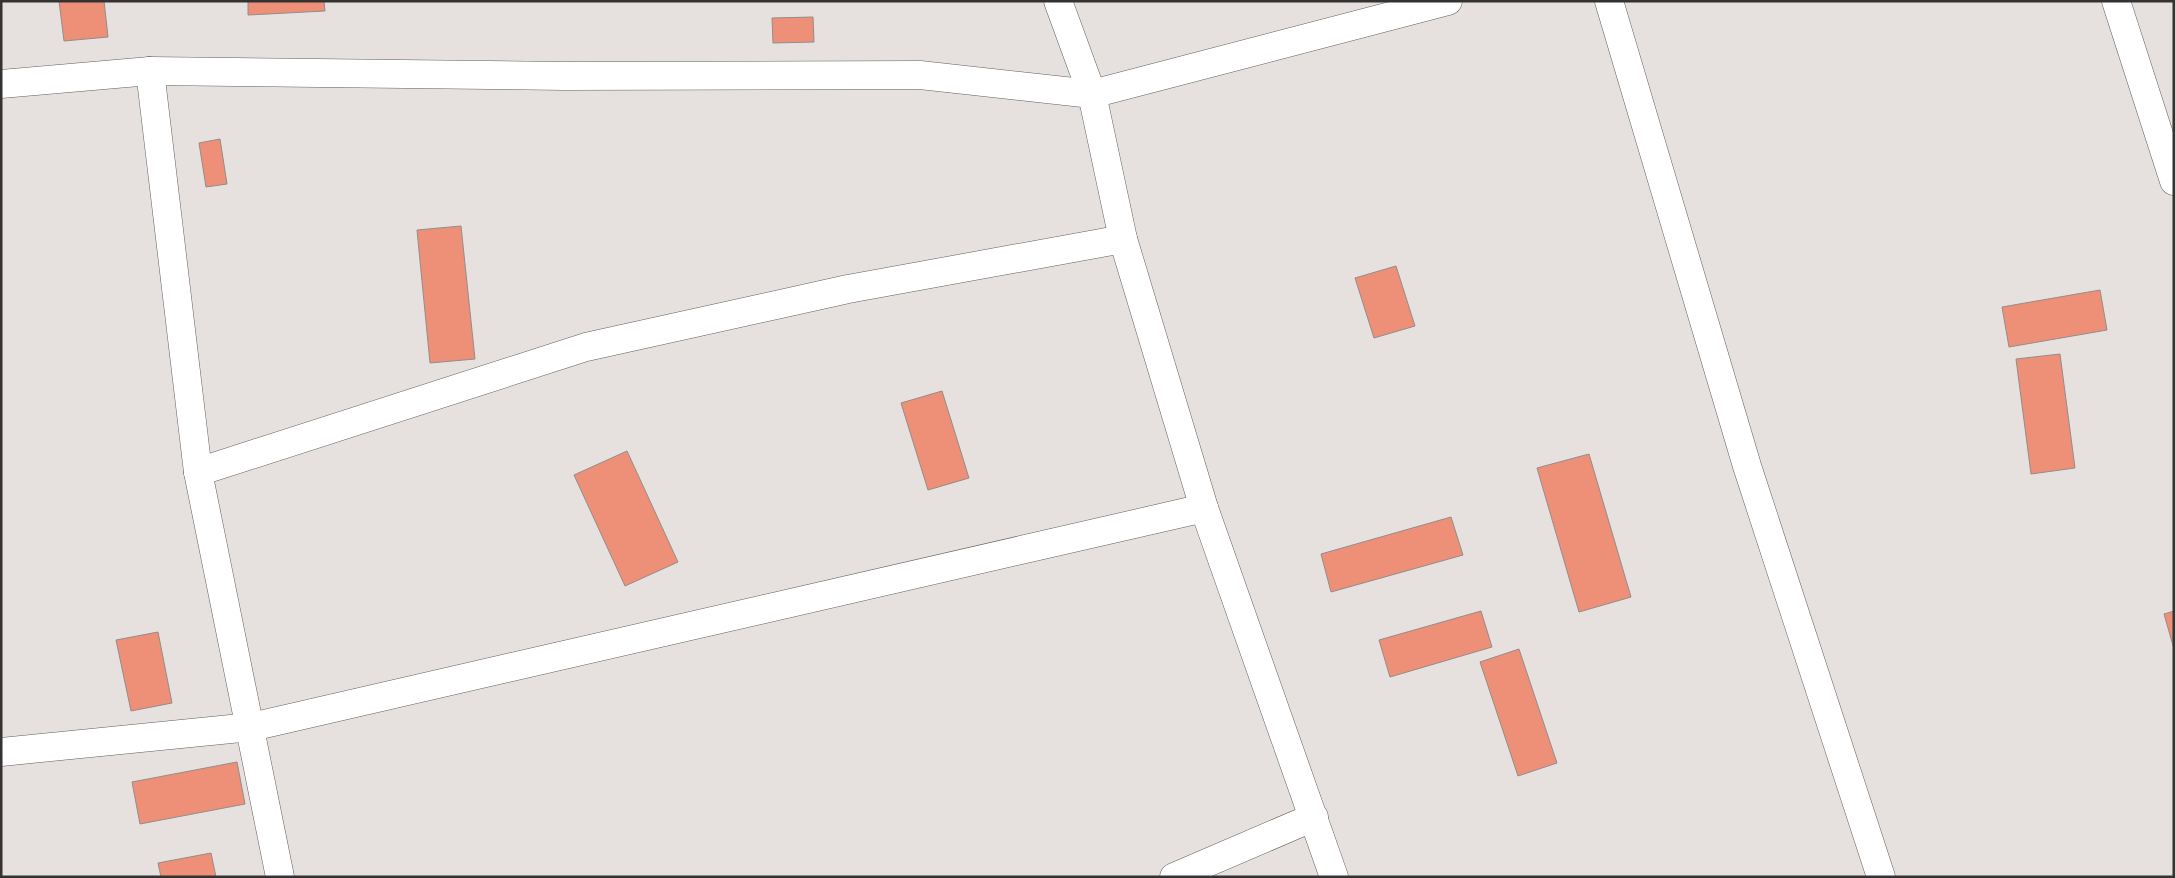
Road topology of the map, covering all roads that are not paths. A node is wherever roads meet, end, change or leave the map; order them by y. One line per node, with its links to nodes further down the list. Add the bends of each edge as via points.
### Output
1 (1058, 1): 7 (street)
2 (1448, 1): 7 (street)
3 (1609, 1): 18 (street, via 1747,466)
4 (2116, 1): 8 (street)
5 (150, 71): 6 (street); 7 (street, via 564,76 920,75); 10 (street)
6 (1, 84)
7 (1092, 94): 9 (street)
8 (2174, 181)
9 (1123, 239): 10 (street, via 848,289 586,347); 11 (street)
10 (198, 472): 12 (street)
11 (1204, 508): 12 (street); 14 (street)
12 (251, 727): 13 (street); 15 (street)
13 (1, 752)
14 (1314, 817): 16 (street); 17 (street)
15 (280, 877)
16 (1174, 877)
17 (1334, 877)
18 (1882, 877)

